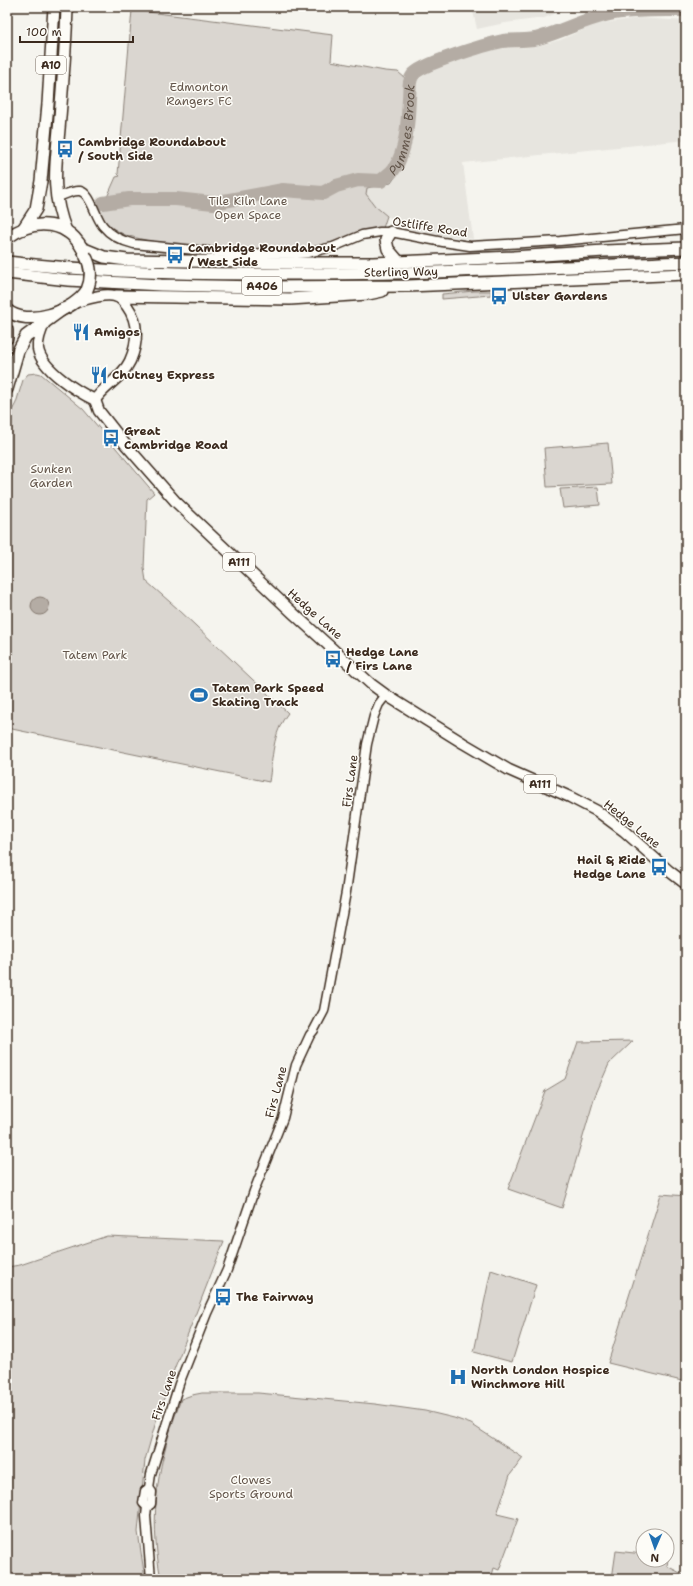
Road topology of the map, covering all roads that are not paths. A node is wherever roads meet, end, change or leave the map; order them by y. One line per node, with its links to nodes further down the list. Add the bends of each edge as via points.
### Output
1 (54, 7): 4 (highway, A10, via 41,181 36,209)
2 (67, 7): 3 (highway, A10)
3 (56, 198): 6 (highway, A10); 7 (street, Ostliffe Road, via 72,192 84,192 102,226 113,236 134,244 168,248 226,253 307,253 333,248 371,233)
4 (23, 229): 6 (highway, via 46,225); 8 (highway)
5 (686, 229): 7 (street, Ostliffe Road, via 470,246)
6 (66, 231): 10 (highway)
7 (391, 232): 12 (highway, via 386,240 388,249)
8 (8, 237)
9 (686, 248): 12 (highway, A406)
10 (84, 251): 12 (highway, A406, via 114,259 144,261); 19 (highway, bridge, via 91,278 87,290)
11 (7, 262): 16 (highway, A406)
12 (399, 262)
13 (686, 262): 16 (highway, Sterling Way / A406, via 380,274)
14 (7, 273): 16 (highway, A406, via 68,280)
15 (686, 274): 17 (highway, Sterling Way / A406)
16 (117, 276): 17 (highway, Sterling Way / A406, via 161,285)
17 (408, 286): 18 (highway, A406, via 368,294 290,299)
18 (116, 296): 19 (main road); 26 (main road, via 132,314 136,340 130,362)
19 (76, 302): 20 (highway)
20 (62, 309): 21 (highway, via 31,319 16,316); 22 (highway)
21 (7, 310)
22 (44, 322): 25 (highway, via 26,336 18,350); 26 (main road, via 38,346 42,358 63,381)
23 (7, 330): 24 (highway)
24 (7, 338)
25 (7, 389)
26 (95, 400): 27 (main road, Hedge Lane / A111, via 98,411 176,502 299,618)
27 (386, 695): 28 (main road, Hedge Lane / A111, via 509,770 597,811 624,830); 29 (street, Firs Lane, via 374,716 367,744 346,892 324,1010 296,1065 283,1118 226,1270 179,1384 151,1474 151,1504 147,1507 146,1516)
28 (686, 884)
29 (151, 1579)

